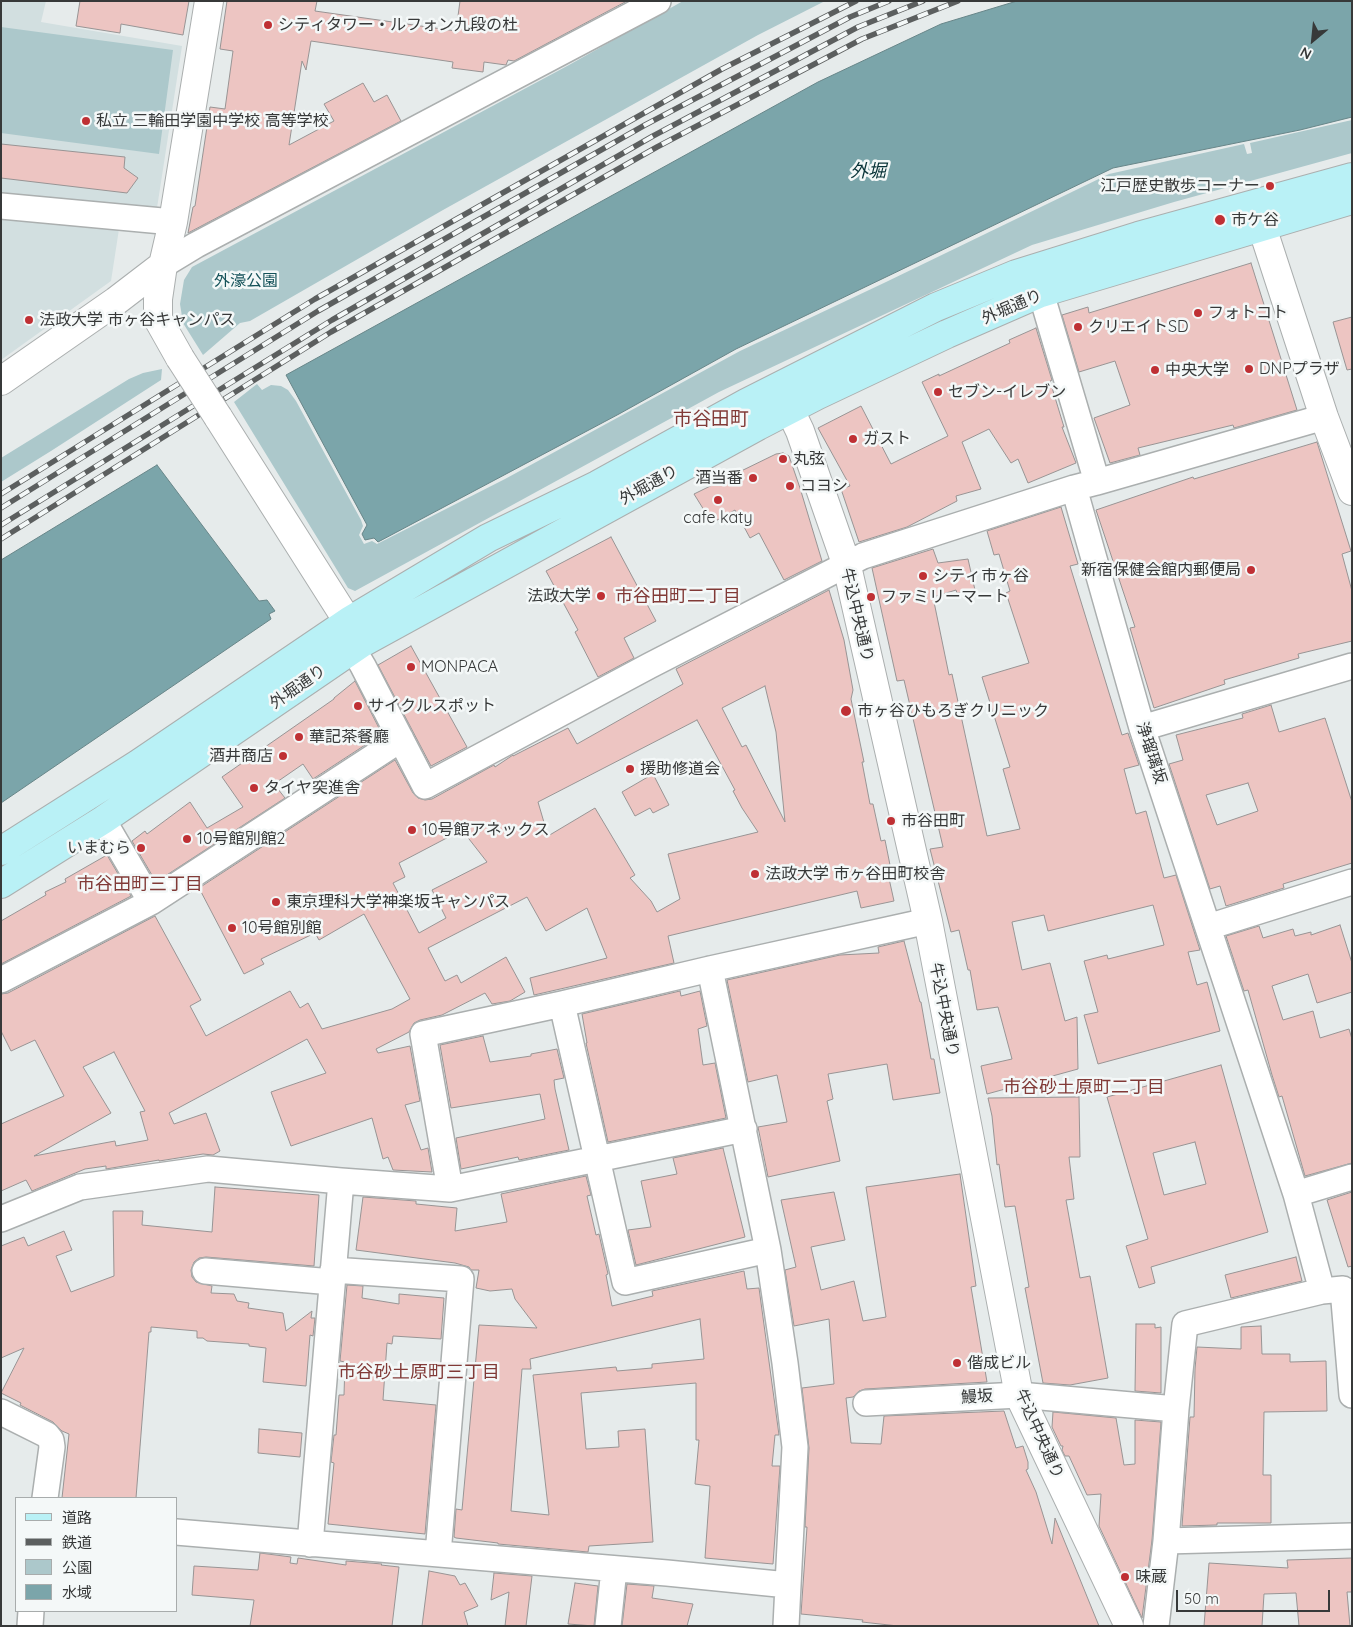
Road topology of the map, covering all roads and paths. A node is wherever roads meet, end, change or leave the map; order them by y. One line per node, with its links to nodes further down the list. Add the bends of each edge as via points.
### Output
1 (209, 1): 6 (street)
2 (658, 1): 8 (street)
3 (1352, 177): 11 (main road, 外堀通り, via 1138,236 1016,274 936,307)
4 (1352, 200): 7 (main road, 外堀通り)
5 (1, 206): 6 (street)
6 (173, 222): 8 (street)
7 (1262, 227): 9 (main road, 外堀通り); 12 (street)
8 (163, 265): 10 (street); 16 (street, bridge, via 158,319)
9 (1041, 293): 11 (main road, 外堀通り); 13 (street, 浄瑠璃坂)
10 (1, 381)
11 (785, 398): 15 (street, 牛込中央通り, via 800,431); 16 (main road, 外堀通り)
12 (1324, 417): 13 (street); 14 (street)
13 (1086, 485): 15 (street, via 863,556); 18 (street, 浄瑠璃坂)
14 (1352, 491)
15 (847, 566): 19 (street, via 649,666 425,786); 25 (street, 牛込中央通り)
16 (355, 638): 19 (street); 20 (main road, 外堀通り); 21 (main road, 外堀通り, via 138,764)
17 (1352, 666): 18 (street)
18 (1142, 728): 26 (street, 浄瑠璃坂)
19 (401, 739): 24 (street)
20 (104, 820): 23 (main road, 外堀通り); 24 (street)
21 (1, 851)
22 (1352, 882): 26 (street)
23 (1, 884)
24 (150, 902): 28 (street)
25 (928, 921): 27 (street); 42 (street, 牛込中央通り)
26 (1208, 927): 35 (street, 浄瑠璃坂)
27 (710, 968): 29 (street); 30 (street)
28 (1, 980)
29 (562, 1004): 31 (street); 34 (street, via 423,1034)
30 (744, 1129): 31 (street); 37 (street)
31 (597, 1159): 34 (street); 37 (street, via 625,1282)
32 (1352, 1177): 35 (street)
33 (340, 1181): 34 (street); 36 (street, via 208,1169 80,1186); 39 (street)
34 (450, 1189)
35 (1296, 1194): 40 (street, 浄瑠璃坂)
36 (1, 1219)
37 (768, 1250): 53 (street, via 795,1447)
38 (205, 1271): 39 (street)
39 (332, 1276): 50 (street); 51 (street, via 461,1279)
40 (1322, 1291): 41 (street, via 1343,1289); 44 (street, via 1186,1324)
41 (1351, 1380)
42 (1019, 1395): 43 (street, 鰻坂); 44 (street, 鰻坂); 58 (street, 牛込中央通り)
43 (866, 1403)
44 (1176, 1409): 49 (street)
45 (1, 1412): 46 (street, via 46,1434 51,1440)
46 (45, 1497)
47 (178, 1532): 50 (street)
48 (1352, 1536): 49 (street)
49 (1166, 1541): 59 (street)
50 (310, 1544): 51 (street)
51 (438, 1554): 52 (street)
52 (614, 1569): 53 (street); 56 (street)
53 (788, 1585): 57 (street)
54 (31, 1612): 55 (street)
55 (30, 1626)
56 (608, 1626)
57 (786, 1626)
58 (1129, 1626)
59 (1156, 1626)

